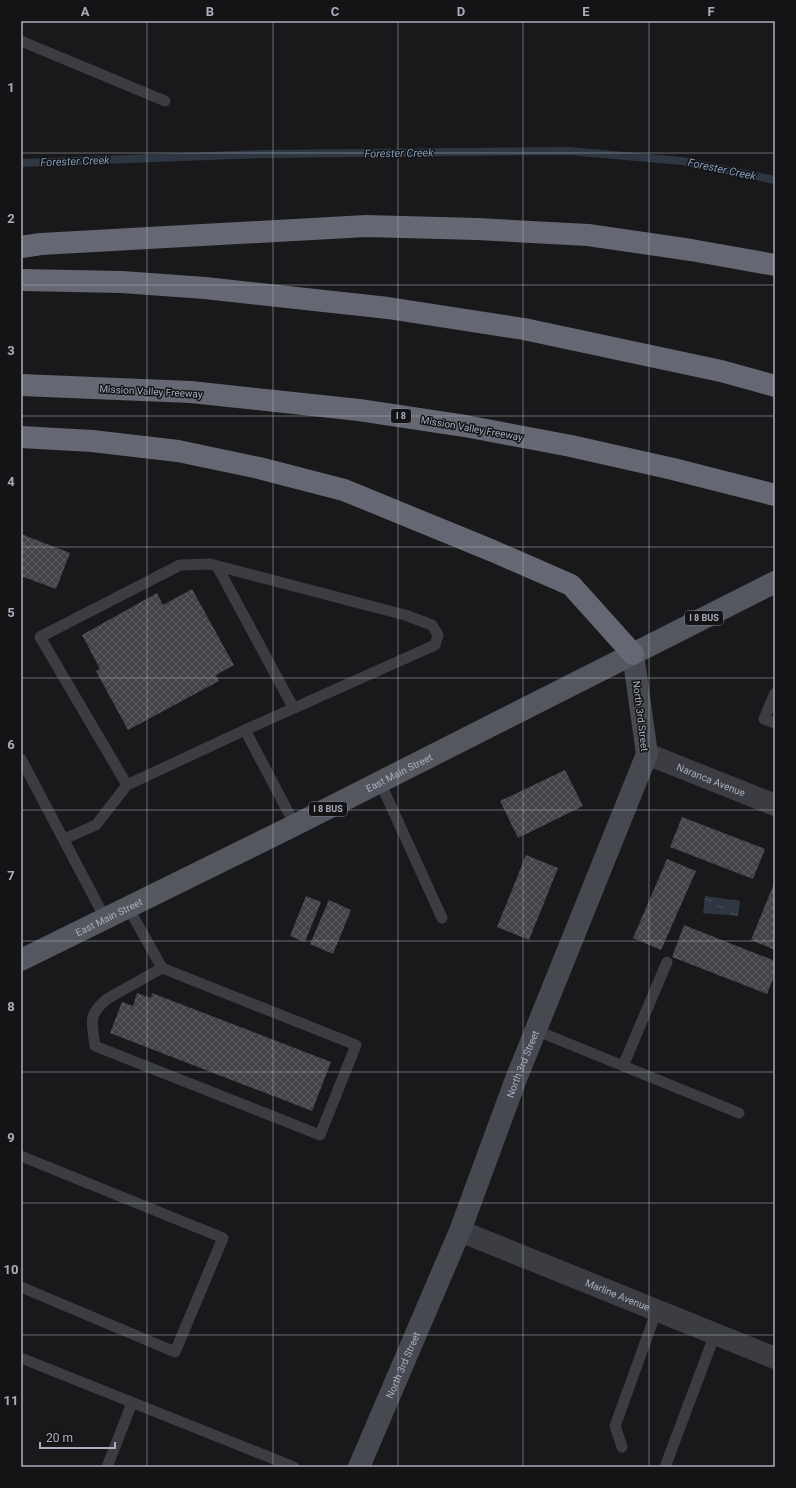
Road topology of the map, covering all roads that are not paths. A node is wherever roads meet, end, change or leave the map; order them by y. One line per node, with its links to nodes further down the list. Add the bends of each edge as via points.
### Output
1 (21, 41): 2 (lane)
2 (166, 101)
3 (21, 247): 4 (highway, via 366,226 588,235)
4 (775, 265)
5 (21, 280): 7 (highway, via 122,282 205,288 388,308 524,329 721,371)
6 (21, 385): 9 (highway, Mission Valley Freeway / I 8, via 191,392 382,413 572,446)
7 (775, 386)
8 (21, 437): 12 (highway, via 92,441 178,451 344,490 493,550 571,585)
9 (775, 495)
10 (216, 566): 14 (lane); 14 (lane, via 405,615 432,625 438,635 435,645); 20 (lane, via 180,565 40,637)
11 (775, 582): 12 (main road, East Main Street / I 8 BUS)
12 (633, 654): 17 (street, North 3rd Street); 19 (main road, East Main Street / I 8 BUS)
13 (775, 693): 15 (lane, via 764,719)
14 (293, 707): 16 (lane)
15 (775, 723)
16 (245, 730): 20 (lane); 22 (lane)
17 (647, 754): 21 (street, Naranca Avenue); 30 (street, North 3rd Street)
18 (21, 759): 23 (lane)
19 (380, 782): 22 (main road, East Main Street / I 8 BUS); 26 (lane)
20 (127, 786): 23 (lane, via 96,825)
21 (775, 805)
22 (295, 825): 24 (main road, East Main Street / I 8 BUS)
23 (64, 839): 25 (lane)
24 (128, 907): 25 (main road, East Main Street / I 8 BUS); 29 (lane)
25 (105, 918): 27 (main road, East Main Street / I 8 BUS)
26 (442, 918)
27 (21, 960)
28 (667, 962): 31 (lane)
29 (162, 968): 29 (lane, via 100,1005 94,1013 92,1022 95,1046 320,1135 356,1045)
30 (535, 1030): 31 (lane); 34 (street, North 3rd Street)
31 (623, 1066): 32 (lane)
32 (739, 1113)
33 (21, 1156): 35 (lane, via 223,1238 175,1352)
34 (460, 1231): 36 (street, Marline Avenue); 44 (street, North 3rd Street)
35 (21, 1287)
36 (657, 1310): 37 (street, Marline Avenue); 41 (lane, via 615,1426)
37 (715, 1334): 39 (street, Marline Avenue); 45 (lane)
38 (21, 1358): 40 (lane)
39 (775, 1358)
40 (132, 1402): 42 (lane); 43 (lane)
41 (622, 1447)
42 (107, 1467)
43 (294, 1467)
44 (360, 1467)
45 (665, 1467)

